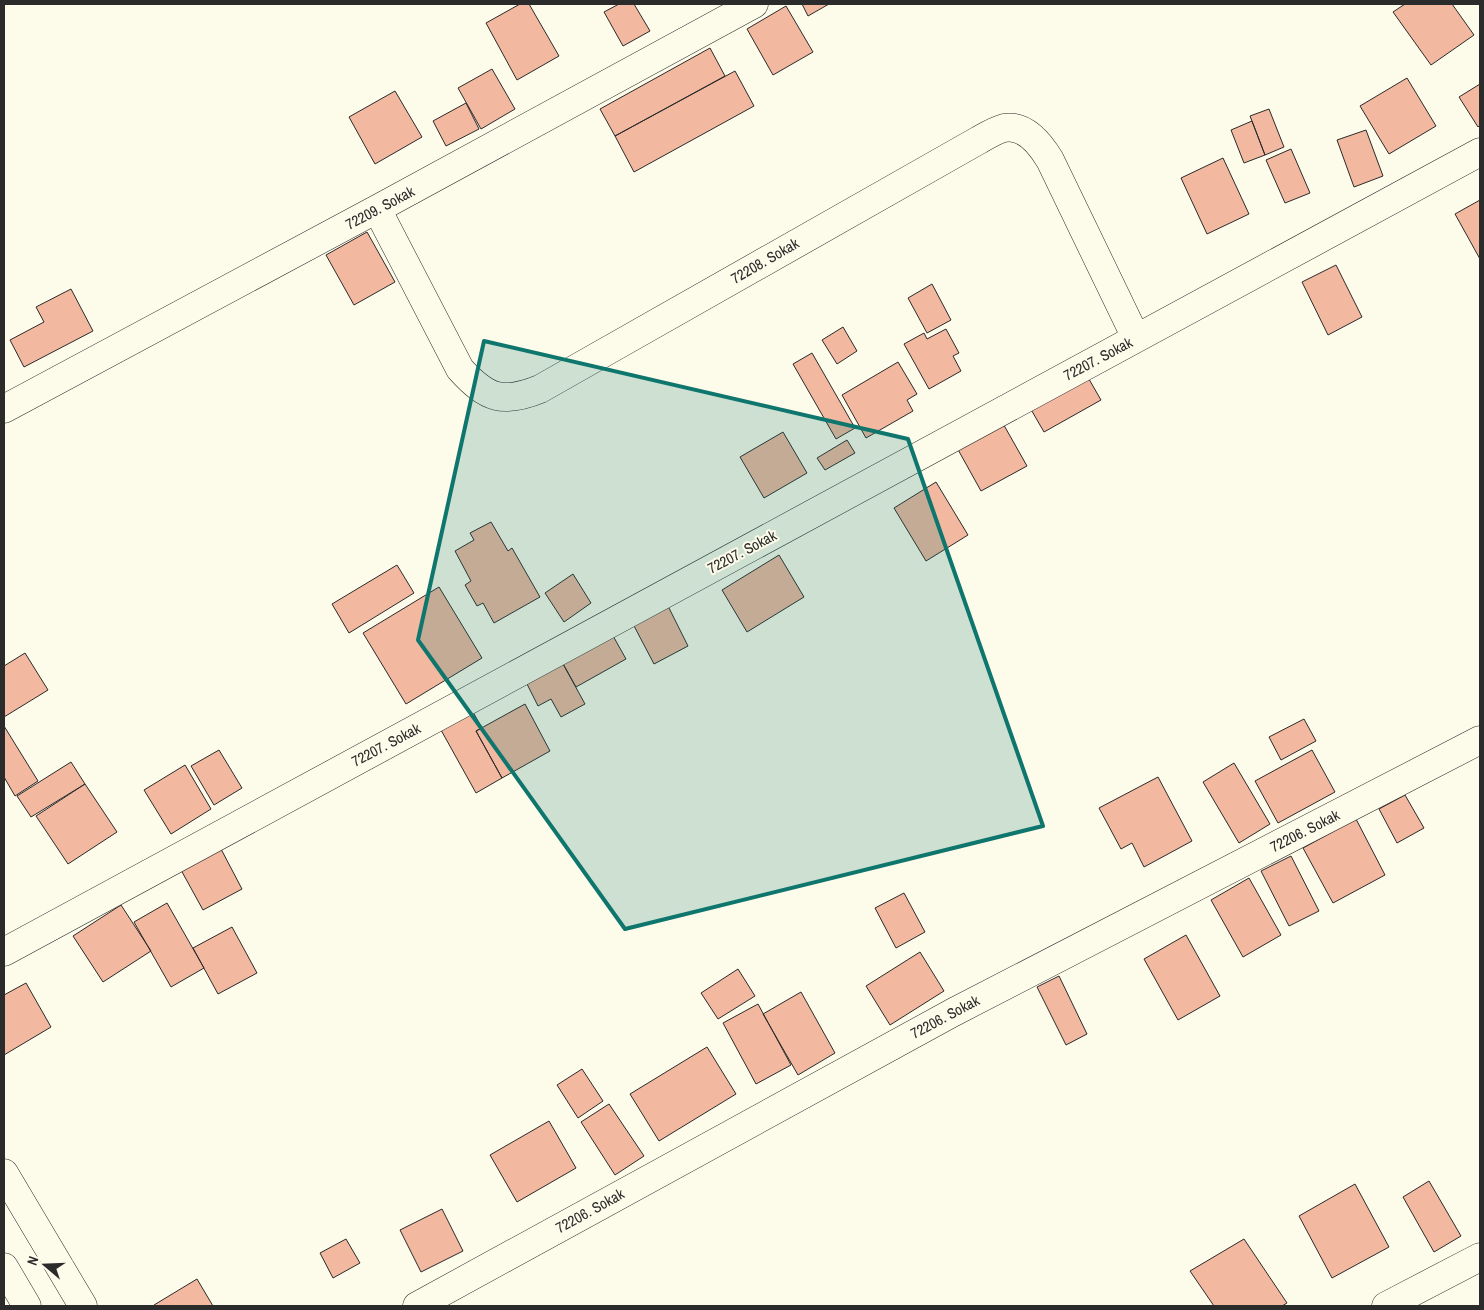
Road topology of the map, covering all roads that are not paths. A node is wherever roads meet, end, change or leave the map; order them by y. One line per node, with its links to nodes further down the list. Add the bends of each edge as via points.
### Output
1 (754, 4): 3 (street, 72209. Sokak)
2 (1480, 152): 4 (street, 72207. Sokak)
3 (377, 209): 4 (street, 72208. Sokak, via 460,369 471,382 489,393 505,398 520,397 540,389 979,140 1005,128 1018,130 1040,144 1050,160); 5 (street, 72209. Sokak)
4 (1136, 338): 7 (street, 72207. Sokak)
5 (4, 409)
6 (1480, 740): 13 (street, 72206. Sokak, via 952,1013)
7 (4, 952)
8 (4, 1173): 12 (street)
9 (1480, 1257): 14 (street)
10 (4, 1267): 11 (street)
11 (27, 1306)
12 (83, 1306)
13 (417, 1306)
14 (1386, 1306)

